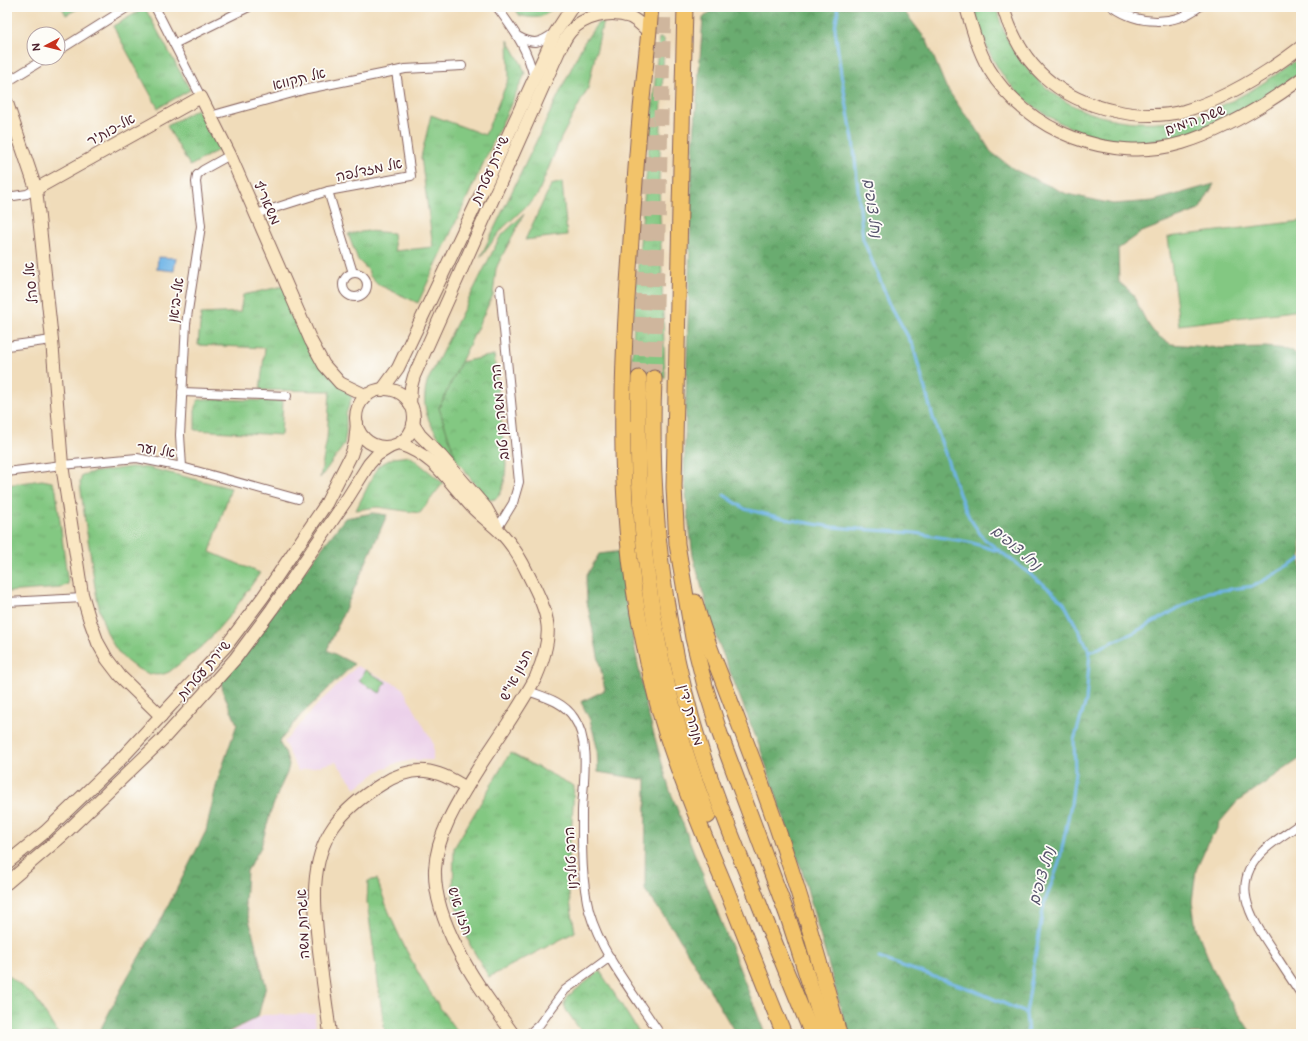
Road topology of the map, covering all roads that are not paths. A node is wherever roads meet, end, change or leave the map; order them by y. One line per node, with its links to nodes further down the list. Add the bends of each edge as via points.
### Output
1 (128, 7): 16 (street)
2 (155, 7): 15 (street, משאריף)
3 (249, 7): 15 (street)
4 (497, 7): 14 (street)
5 (572, 7): 13 (street, שיירת עטרות)
6 (651, 7): 12 (highway)
7 (685, 7): 47 (highway)
8 (966, 7): 22 (street, ששת הימים, via 980,52 1003,87 1021,106 1051,128 1091,143 1141,149 1181,143 1222,128 1266,104)
9 (1004, 7): 17 (street, ששת הימים, via 1020,47 1051,83 1088,104 1131,115 1167,114 1184,111 1207,102 1263,74)
10 (1113, 7): 11 (street, via 1130,17 1154,21 1169,20)
11 (1199, 7)
12 (649, 32): 40 (street, שיירת עטרות, via 631,18 607,14 588,19 568,34 414,376); 64 (highway, via 640,118 622,373 625,516 638,613 655,692 671,748)
13 (556, 33): 14 (street, via 532,43); 21 (street, שיירת עטרות)
14 (518, 37): 21 (street, via 526,49)
15 (174, 44): 24 (street, משאריף)
16 (66, 46)
17 (1301, 47)
18 (33, 66): 23 (street)
19 (462, 66): 20 (street, אל תקווא)
20 (396, 71): 26 (street, אל תקווא, via 307,89); 29 (street, אל מזדלפה, via 411,176)
21 (534, 78): 36 (street, שיירת עטרות, via 398,368)
22 (1301, 80)
23 (7, 82)
24 (201, 97): 26 (street, משאריף); 28 (street, אל-כות'ר)
25 (7, 103): 28 (street, אל סהל)
26 (210, 116): 27 (street, משאריף)
27 (230, 154): 31 (street, משאריף); 37 (street, אל-ביאן, via 197,175 200,226 186,324)
28 (36, 189): 30 (street, via 27,194); 34 (street, אל סהל)
29 (328, 191): 31 (street, אל מזדלפה); 32 (street)
30 (7, 197)
31 (256, 214): 39 (street, משאריף, via 324,365 340,383)
32 (353, 273)
33 (500, 289): 49 (street, הרב משה בן טוב, via 518,482 513,504)
34 (52, 340): 35 (street); 44 (street, אל סהל)
35 (7, 346)
36 (382, 390): 39 (street); 40 (street, via 399,393)
37 (182, 392): 38 (street); 45 (street, אל-ביאן)
38 (287, 396)
39 (367, 396): 41 (street, via 358,408)
40 (410, 405): 42 (street, via 414,414)
41 (357, 423): 43 (street, via 359,432 372,444 381,447); 53 (street, שיירת עטרות, via 351,455 326,504 263,597 226,646)
42 (413, 424): 43 (street, via 406,439); 49 (street, חזון אי"ש, via 486,508)
43 (394, 445): 49 (street, חזון אי"ש, via 415,449 432,461 473,508); 57 (street, שיירת עטרות, via 377,455 369,464 272,609 235,658 163,739 62,836)
44 (62, 465): 45 (street, אל וער, via 137,458); 46 (street, אל וער); 50 (street, אל סהל)
45 (182, 468): 48 (street, אל וער)
46 (7, 472)
47 (674, 487): 67 (highway, via 677,544 693,638 705,686 725,748 788,917); 68 (highway, via 699,618 783,843)
48 (298, 498)
49 (497, 529): 52 (street, חזון אי"ש, via 519,557 540,596 547,616 548,636 545,652)
50 (84, 598): 51 (street); 53 (street, אל סהל, via 106,659)
51 (7, 602)
52 (528, 691): 54 (street, חזון אי"ש); 58 (street, הרב טולדנו, via 568,710 580,729 584,756 584,880 593,923)
53 (161, 716): 56 (street, שיירת עטרות, via 45,832)
54 (466, 788): 60 (street, אגרות משה, via 442,774 411,771 400,774 360,799 342,817 327,838 318,861 314,903); 61 (street, חזון איש, via 438,852 437,895 458,951)
55 (1301, 823): 59 (street, via 1264,850 1257,859 1247,877 1246,896 1256,925)
56 (7, 863)
57 (7, 884)
58 (610, 957): 62 (street, via 565,990 539,1025); 63 (street, הרב טולדנו)
59 (1301, 994)
60 (330, 1034)
61 (513, 1034)
62 (529, 1034)
63 (660, 1034)
64 (784, 1034)
65 (794, 1034): 66 (highway, מנהרת ידין, via 704,806 671,698 653,615 645,559 638,463 638,413 647,378 660,558 669,619 687,701 718,801)
66 (812, 1034)
67 (826, 1034)
68 (839, 1034)

